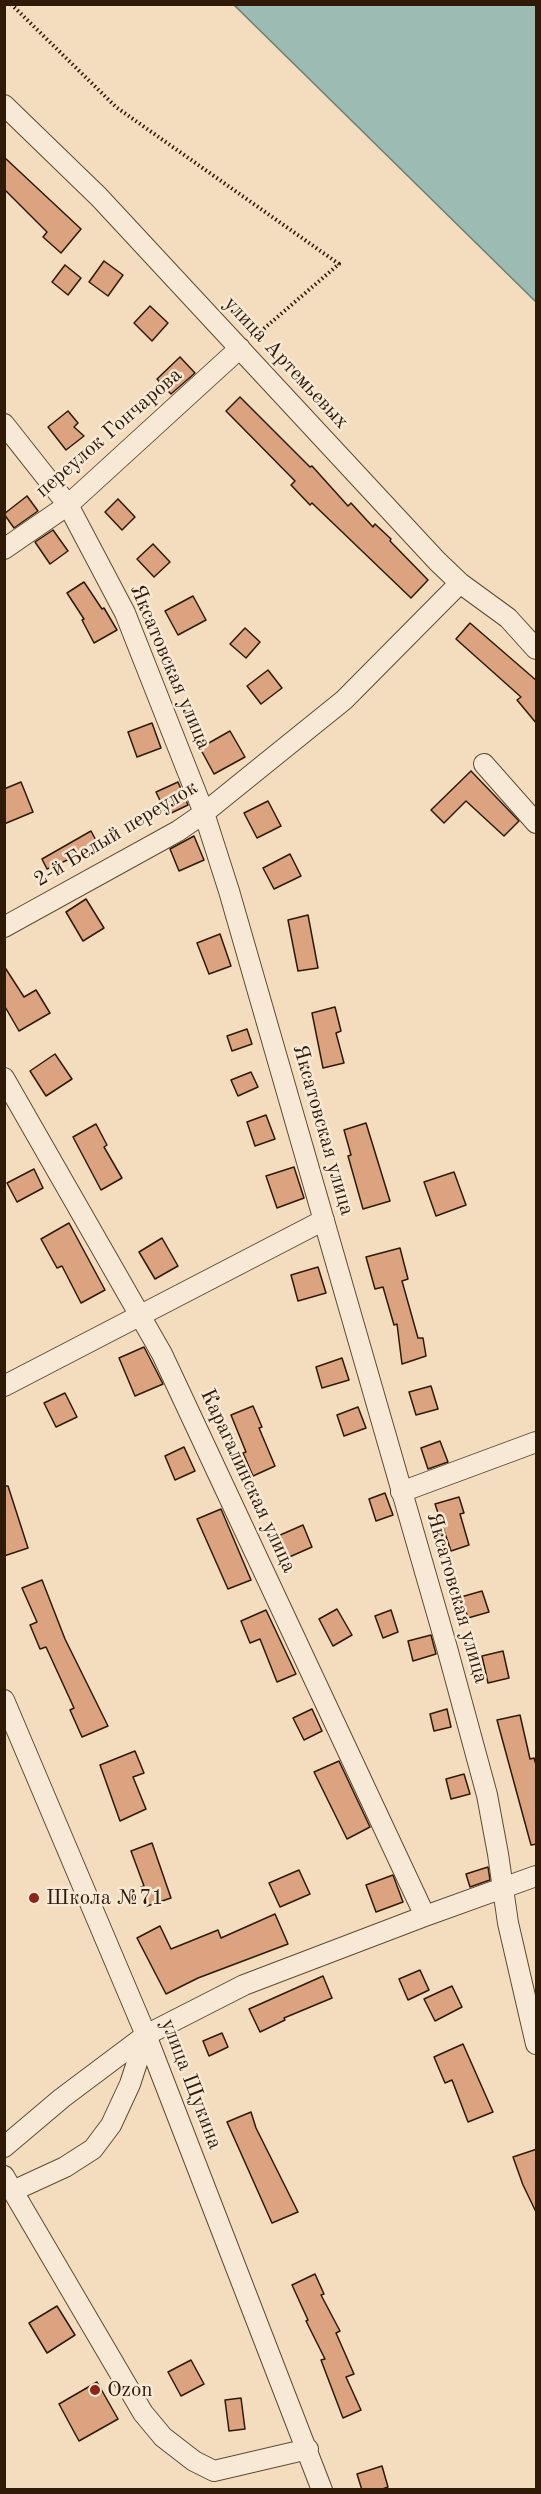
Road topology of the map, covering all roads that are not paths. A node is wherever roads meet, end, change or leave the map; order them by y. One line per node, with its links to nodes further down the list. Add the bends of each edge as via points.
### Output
1 (4, 105): 2 (street, улица Артемьевых, via 99,197)
2 (240, 348): 4 (street, переулок Гончарова); 6 (street, улица Артемьевых)
3 (4, 424): 4 (street, Яксатовская улица)
4 (68, 506): 5 (street, переулок Гончарова); 9 (street, Яксатовская улица, via 125,613)
5 (4, 549)
6 (460, 583): 7 (street, улица Артемьевых, via 508,618); 9 (street, 2-й Белый переулок, via 344,700)
7 (537, 649)
8 (484, 764): 10 (street)
9 (204, 813): 11 (street, 2-й Белый переулок); 13 (street, Яксатовская улица)
10 (537, 822)
11 (4, 927)
12 (4, 1078): 14 (street, Карагалинская улица)
13 (324, 1220): 14 (street); 17 (street, Яксатовская улица)
14 (141, 1315): 15 (street); 21 (street, Карагалинская улица)
15 (4, 1386)
16 (537, 1442): 17 (street)
17 (401, 1492): 20 (street, Яксатовская улица, via 487,1795)
18 (4, 1700): 22 (street, улица Щукина)
19 (537, 1876): 20 (street)
20 (502, 1888): 21 (street); 23 (street)
21 (424, 1916): 22 (street, via 244,1985)
22 (147, 2035): 24 (street); 25 (street, via 130,2084 111,2124 93,2149 65,2167); 26 (street, улица Щукина)
23 (537, 2044)
24 (4, 2147)
25 (10, 2183): 26 (street, via 143,2413 163,2437 194,2461 214,2470)
26 (308, 2449): 27 (street, улица Щукина)
27 (322, 2490)

